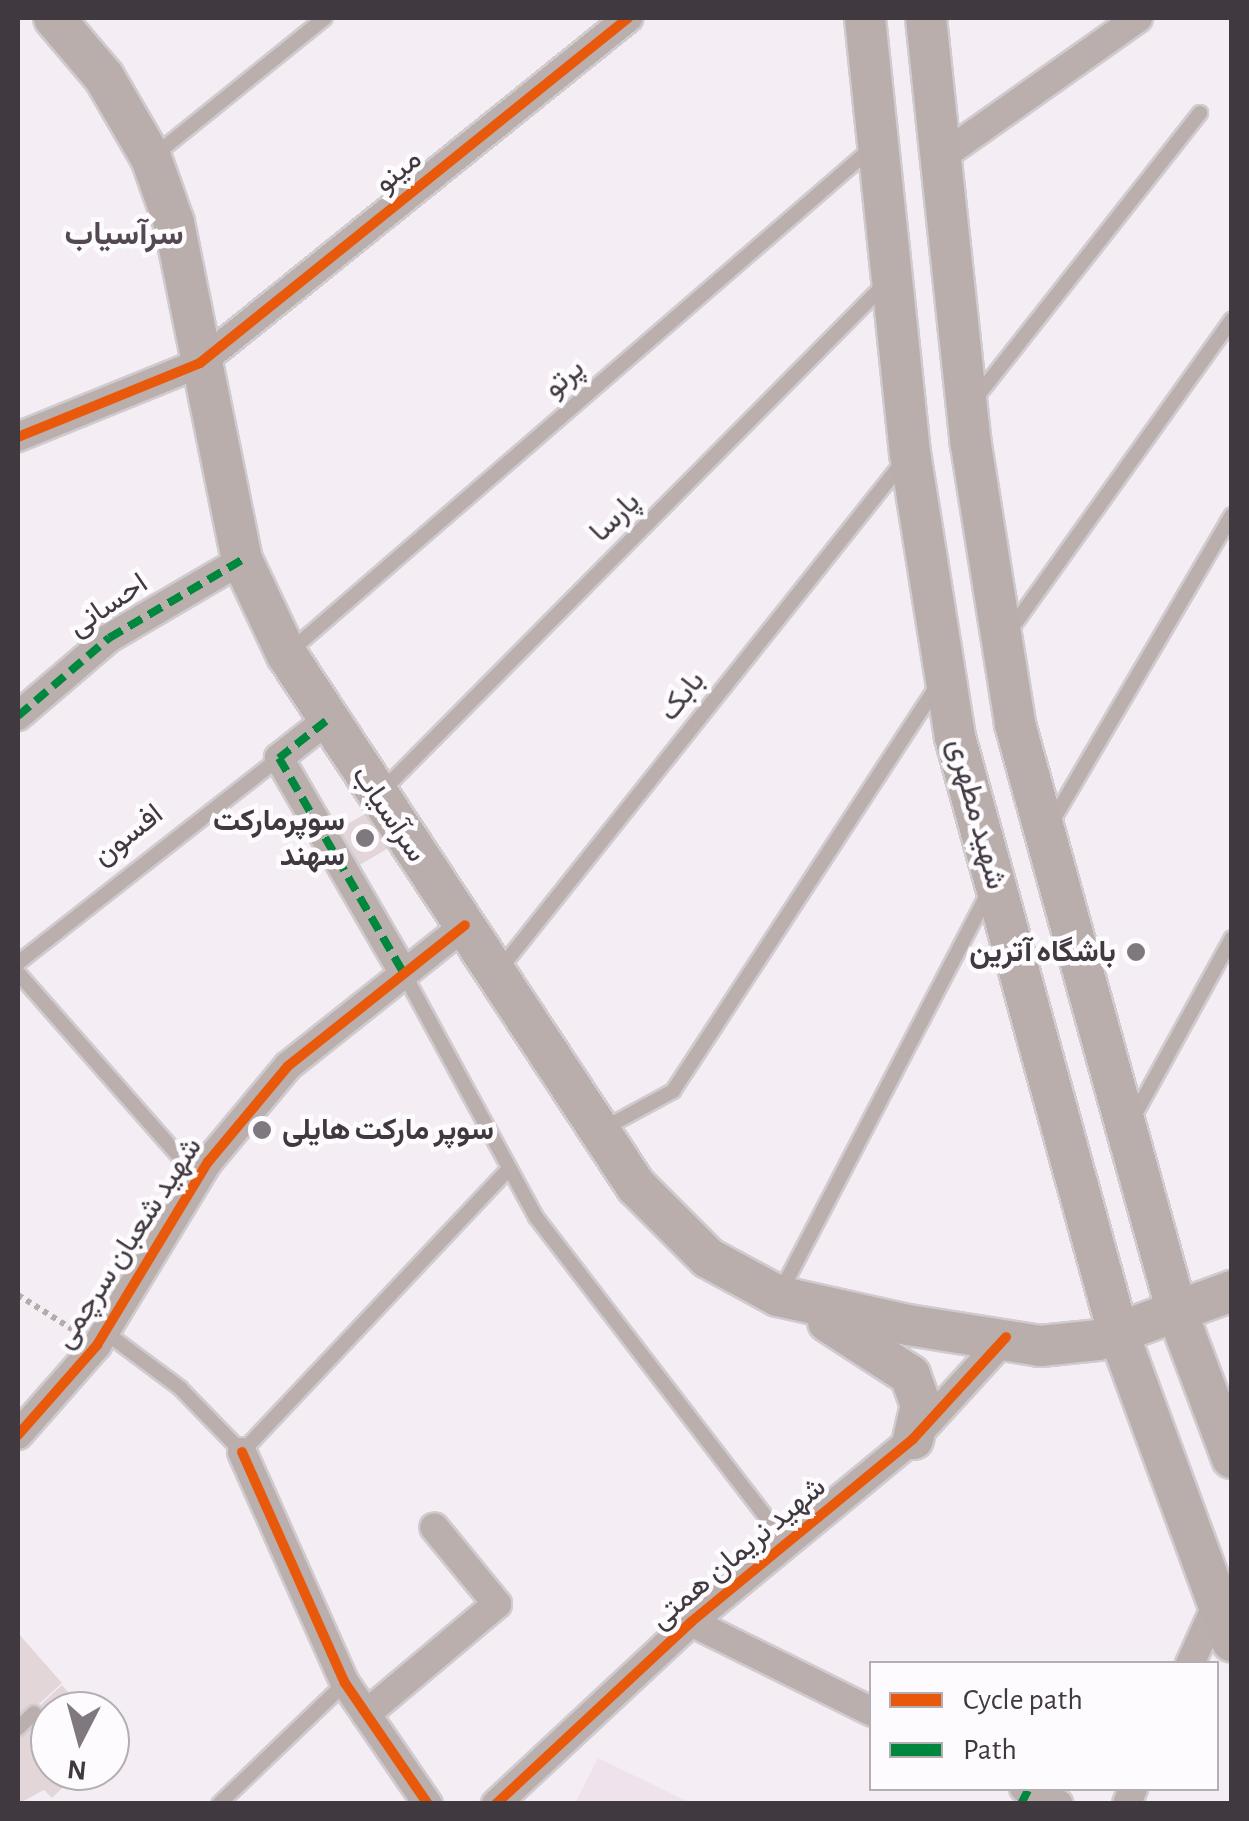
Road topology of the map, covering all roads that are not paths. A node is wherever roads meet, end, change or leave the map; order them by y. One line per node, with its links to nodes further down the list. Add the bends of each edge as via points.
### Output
1 (54, 18): 10 (main road, سرآسیاب, via 104,77)
2 (325, 18): 10 (lane)
3 (628, 18): 13 (street, مینو)
4 (865, 18): 8 (main road, شهید مطهری)
5 (926, 18): 9 (main road, شهید مطهری)
6 (1138, 18): 9 (street)
7 (1200, 113): 14 (lane)
8 (878, 144): 11 (main road, شهید مطهری); 20 (lane, پرتو)
9 (941, 157): 14 (main road, شهید مطهری)
10 (151, 158): 13 (main road, سرآسیاب, via 174,223)
11 (892, 277): 16 (main road, شهید مطهری); 25 (lane, پارسا)
12 (1232, 319): 19 (lane)
13 (200, 363): 15 (street, مینو); 18 (main road, سرآسیاب)
14 (967, 409): 19 (main road, شهید مطهری)
15 (18, 437)
16 (910, 453): 21 (main road, شهید مطهری); 33 (lane, بابک)
17 (1232, 516): 26 (lane)
18 (242, 560): 20 (main road, سرآسیاب); 22 (street, احسانی, via 109,638)
19 (1002, 641): 26 (main road, شهید مطهری)
20 (287, 655): 23 (main road, سرآسیاب)
21 (945, 673): 27 (main road, شهید مطهری); 34 (lane, via 673,1091)
22 (18, 716)
23 (326, 720): 24 (street, افسون); 25 (main road, سرآسیاب)
24 (279, 758): 30 (lane, افسون); 31 (street)
25 (377, 796): 28 (main road, سرآسیاب)
26 (1045, 834): 35 (main road, شهید مطهری)
27 (994, 882): 38 (lane); 40 (main road, شهید مطهری)
28 (465, 925): 31 (street, شهید شعبان سرچمی); 33 (main road, سرآسیاب)
29 (1232, 938): 35 (lane)
30 (18, 963)
31 (403, 972): 36 (lane); 37 (street, شهید شعبان سرچمی, via 288,1066)
32 (18, 973): 37 (lane)
33 (497, 974): 34 (main road, سرآسیاب)
34 (600, 1130): 38 (main road, سرآسیاب, via 636,1186 708,1258)
35 (1126, 1132): 39 (main road, شهید مطهری)
36 (507, 1171): 45 (lane); 48 (lane)
37 (198, 1178): 41 (street, شهید شعبان سرچمی)
38 (778, 1296): 42 (main road, سرآسیاب); 44 (main road, via 880,1349 910,1375 921,1406)
39 (1219, 1299): 40 (main road, سرآسیاب); 46 (main road, شهید مطهری)
40 (1114, 1330): 42 (main road, سرآسیاب, via 1040,1346); 49 (main road, شهید مطهری)
41 (101, 1338): 43 (street, شهید شعبان سرچمی); 45 (lane, via 180,1388)
42 (1015, 1338): 44 (street, شهید نریمان همتی)
43 (18, 1435)
44 (913, 1440): 48 (street, شهید نریمان همتی)
45 (242, 1452): 53 (street)
46 (1232, 1458)
47 (434, 1527): 55 (street, via 496,1604)
48 (787, 1544): 50 (street, شهید نریمان همتی)
49 (1218, 1602): 51 (main road, شهید مطهری); 52 (street)
50 (691, 1622): 54 (street); 59 (street, شهید نریمان همتی)
51 (1232, 1641)
52 (1191, 1661)
53 (346, 1683): 55 (street); 57 (lane)
54 (869, 1711)
55 (366, 1714): 58 (street)
56 (1024, 1794): 60 (street)
57 (219, 1804)
58 (428, 1804)
59 (496, 1804)
60 (1058, 1804)

